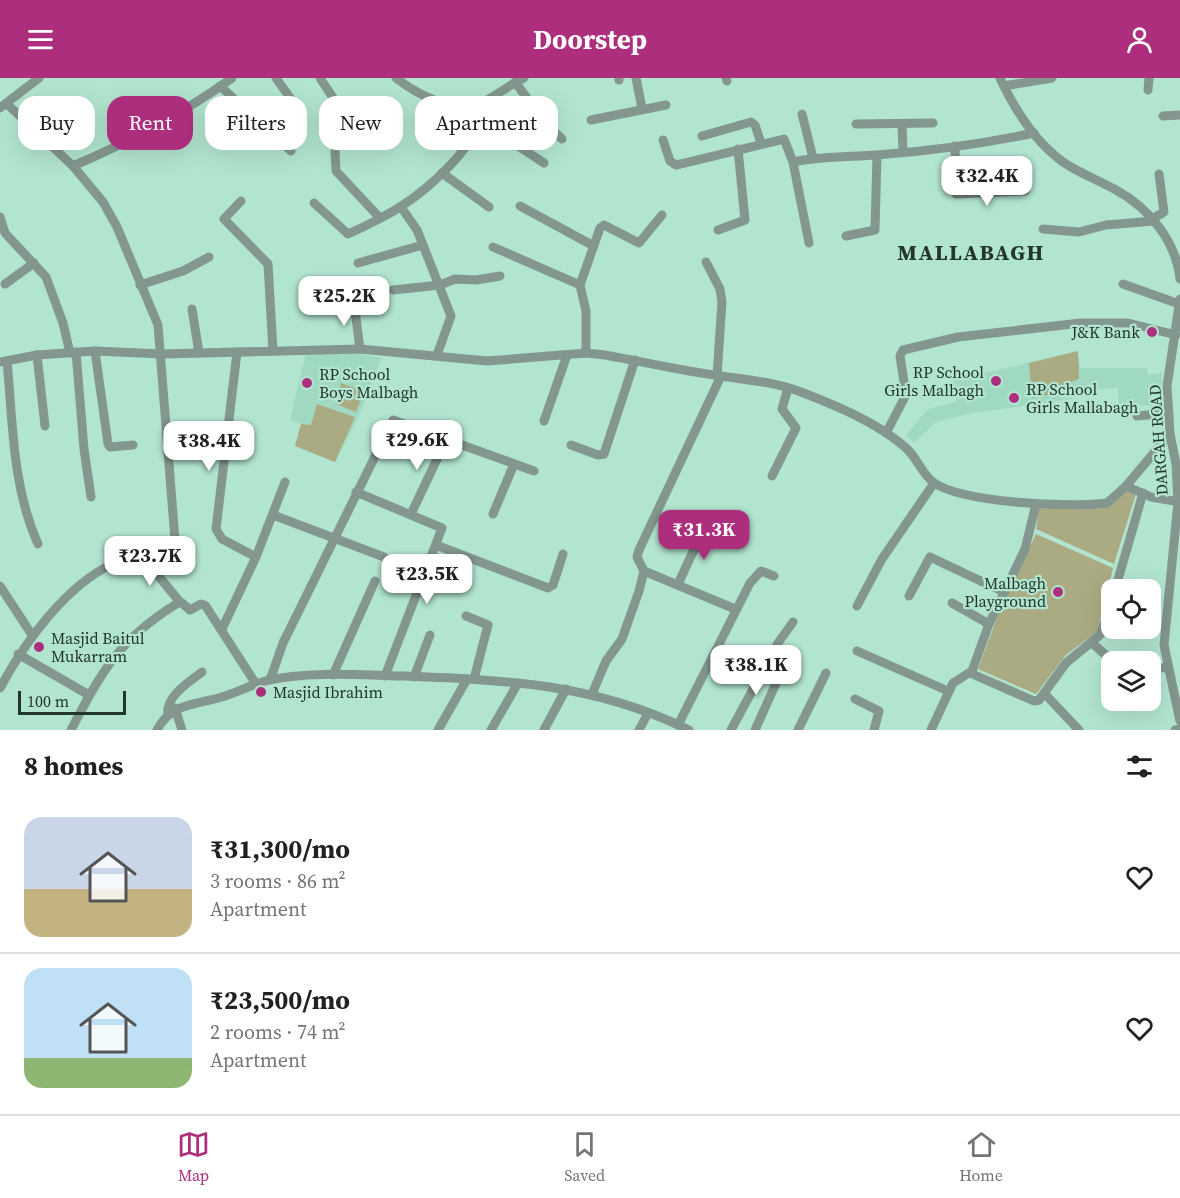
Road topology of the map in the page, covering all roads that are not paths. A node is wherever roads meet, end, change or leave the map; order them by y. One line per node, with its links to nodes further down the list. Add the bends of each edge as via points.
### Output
1 (27, 78): 13 (street)
2 (39, 78): 13 (street)
3 (232, 78): 12 (street)
4 (276, 78): 15 (street)
5 (320, 78): 16 (street)
6 (396, 78): 17 (street)
7 (636, 78): 21 (street)
8 (1053, 78): 11 (street)
9 (1149, 78): 14 (street)
10 (520, 80): 18 (street); 31 (street, via 548,125)
11 (1002, 82): 29 (street)
12 (220, 86): 38 (street); 45 (street, via 140,136)
13 (26, 89): 20 (street)
14 (1148, 90)
15 (289, 96)
16 (332, 96)
17 (428, 96)
18 (491, 96)
19 (666, 105): 21 (street)
20 (4, 106): 45 (street)
21 (642, 108): 25 (street)
22 (802, 114): 42 (street)
23 (1180, 115): 24 (street)
24 (1163, 116)
25 (591, 120)
26 (933, 123): 28 (street)
27 (856, 124): 28 (street)
28 (902, 125): 40 (street)
29 (1034, 133): 34 (street); 57 (street, via 1061,161 1118,190)
30 (702, 136): 33 (street, via 751,122)
31 (562, 138)
32 (663, 140): 35 (street, via 670,161 676,165)
33 (761, 143): 35 (street); 43 (street, via 784,139)
34 (955, 146): 40 (street); 48 (street, via 956,194)
35 (738, 149): 59 (street, via 745,220)
36 (461, 150): 46 (street)
37 (524, 150): 44 (street)
38 (291, 151)
39 (336, 151): 56 (street, via 336,171)
40 (903, 151): 41 (street)
41 (878, 155): 42 (street); 60 (street, via 875,230)
42 (813, 158): 43 (street)
43 (793, 162): 61 (street)
44 (544, 163)
45 (73, 166): 74 (street, via 111,214)
46 (442, 173): 52 (street); 53 (street)
47 (1159, 174): 57 (street, via 1164,212)
48 (1024, 190)
49 (241, 201): 85 (street, via 224,219 268,264)
50 (314, 203): 56 (street, via 348,234)
51 (520, 206): 63 (street)
52 (401, 207): 56 (street); 62 (street)
53 (489, 207)
54 (662, 215): 63 (street, via 641,242 602,225)
55 (0, 217): 68 (street, via 5,233)
56 (379, 217)
57 (1153, 220): 58 (street, via 1079,232); 66 (street)
58 (1043, 229)
59 (718, 230)
60 (846, 236)
61 (809, 243)
62 (423, 245): 69 (street); 75 (street)
63 (592, 245): 76 (street)
64 (494, 247): 76 (street)
65 (210, 257): 74 (street)
66 (1179, 257): 71 (street)
67 (706, 262): 96 (street, via 722,302)
68 (34, 263): 72 (street); 86 (street, via 52,290)
69 (358, 263)
70 (500, 276): 75 (street, via 456,279)
71 (1180, 279)
72 (5, 284)
73 (1123, 284): 80 (street)
74 (140, 285): 90 (street, via 158,325)
75 (440, 285): 77 (street); 92 (street, via 451,316)
76 (580, 285): 89 (street, via 586,311)
77 (393, 290)
78 (1180, 299): 80 (street, DARGAH ROAD)
79 (354, 302): 83 (street)
80 (1179, 304): 82 (street, DARGAH ROAD)
81 (192, 309): 88 (street)
82 (1176, 335): 98 (street, DARGAH ROAD, via 1168,370); 104 (street, via 1128,323 1081,323 950,339 903,350 900,356 906,395)
83 (360, 349): 85 (street); 92 (street)
84 (95, 351): 86 (street); 90 (street); 106 (street, via 108,444)
85 (273, 351): 87 (street)
86 (73, 352): 91 (street); 116 (street)
87 (237, 352): 88 (street); 128 (street, via 216,529 222,539)
88 (199, 353): 90 (street)
89 (586, 353): 93 (street); 94 (street)
90 (162, 354): 126 (street, via 175,540 171,546)
91 (37, 355): 95 (street); 102 (street)
92 (437, 355): 93 (street, via 487,360)
93 (567, 355): 100 (street)
94 (635, 360): 96 (street); 107 (street, via 604,454)
95 (4, 361): 124 (street, via 18,485 25,516)
96 (719, 376): 97 (street); 131 (street, via 639,549 637,557)
97 (788, 388): 104 (street, via 840,408); 110 (street, via 782,410 796,428)
98 (1169, 413): 99 (street); 103 (street, DARGAH ROAD)
99 (1137, 416)
100 (544, 421)
101 (1180, 423): 103 (street)
102 (45, 426)
103 (1170, 430): 113 (street); 117 (street, DARGAH ROAD)
104 (886, 433): 112 (street, via 916,458)
105 (447, 438): 108 (street); 114 (street, via 393,420); 119 (street)
106 (133, 445)
107 (571, 445)
108 (514, 464): 109 (street); 120 (street)
109 (534, 471)
110 (772, 476)
111 (285, 482): 121 (street)
112 (934, 483): 118 (street, via 968,495); 141 (street, via 882,559)
113 (1126, 486): 115 (street); 118 (street, via 1107,503)
114 (356, 492): 119 (street); 123 (street)
115 (1143, 493): 117 (street); 133 (street)
116 (92, 497)
117 (1179, 502): 130 (street, DARGAH ROAD)
118 (1036, 504): 137 (street, via 1025,549)
119 (411, 514): 125 (street, via 440,526)
120 (493, 514)
121 (273, 515): 123 (street); 128 (street)
122 (705, 526): 135 (street)
123 (335, 537): 129 (street); 164 (street, via 283,643)
124 (38, 544)
125 (436, 544): 127 (street, via 548,588 553,585); 161 (street)
126 (140, 554): 139 (street); 148 (street, via 112,564 92,577)
127 (563, 554)
128 (256, 557): 146 (street)
129 (384, 557)
130 (1175, 564): 155 (street, DARGAH ROAD, via 1164,632)
131 (644, 571): 135 (street); 171 (street, via 622,639 606,661)
132 (774, 576): 142 (street, via 757,573)
133 (1118, 579)
134 (375, 582): 160 (street)
135 (678, 584): 142 (street)
136 (0, 586): 148 (street)
137 (1004, 592): 138 (street, via 930,557); 145 (street)
138 (909, 596)
139 (180, 602): 146 (street, via 190,610 203,604); 172 (street, via 128,639)
140 (952, 603): 145 (street)
141 (857, 606)
142 (735, 609): 178 (street)
143 (466, 616): 163 (street, via 488,625)
144 (793, 622): 189 (street)
145 (989, 624): 159 (street)
146 (222, 629): 166 (street)
147 (1101, 632): 150 (street)
148 (32, 635): 153 (street)
149 (430, 635): 162 (street)
150 (1092, 643): 152 (street); 170 (street, via 1066,663)
151 (857, 651): 169 (street)
152 (1101, 651)
153 (18, 654): 167 (street); 172 (street)
154 (1161, 668): 155 (street)
155 (1167, 668): 173 (street, DARGAH ROAD)
156 (202, 672): 175 (street, via 168,704)
157 (781, 672): 190 (street)
158 (826, 673): 191 (street)
159 (970, 673): 169 (street, via 956,680); 170 (street, via 1034,701)
160 (333, 675): 161 (street); 164 (street)
161 (385, 676): 162 (street)
162 (414, 677): 163 (street)
163 (470, 679): 165 (street); 184 (street)
164 (270, 680): 166 (street)
165 (518, 683): 168 (street); 185 (street)
166 (256, 684): 175 (street)
167 (0, 688)
168 (566, 688): 171 (street); 186 (street)
169 (948, 691): 193 (street)
170 (1044, 693): 179 (street)
171 (592, 694): 176 (street)
172 (89, 695): 181 (street)
173 (1177, 697): 177 (street, DARGAH ROAD)
174 (855, 699): 192 (street, via 877,708)
175 (171, 711): 182 (street); 183 (street)
176 (648, 713): 178 (street); 187 (street)
177 (1180, 721)
178 (678, 725): 188 (street)
179 (1075, 728)
180 (1180, 729): 194 (street)
181 (71, 730)
182 (157, 730)
183 (182, 730)
184 (438, 730)
185 (491, 730)
186 (544, 730)
187 (639, 730)
188 (689, 730)
189 (731, 730)
190 (755, 730)
191 (798, 730)
192 (874, 730)
193 (931, 730)
194 (1174, 730)

